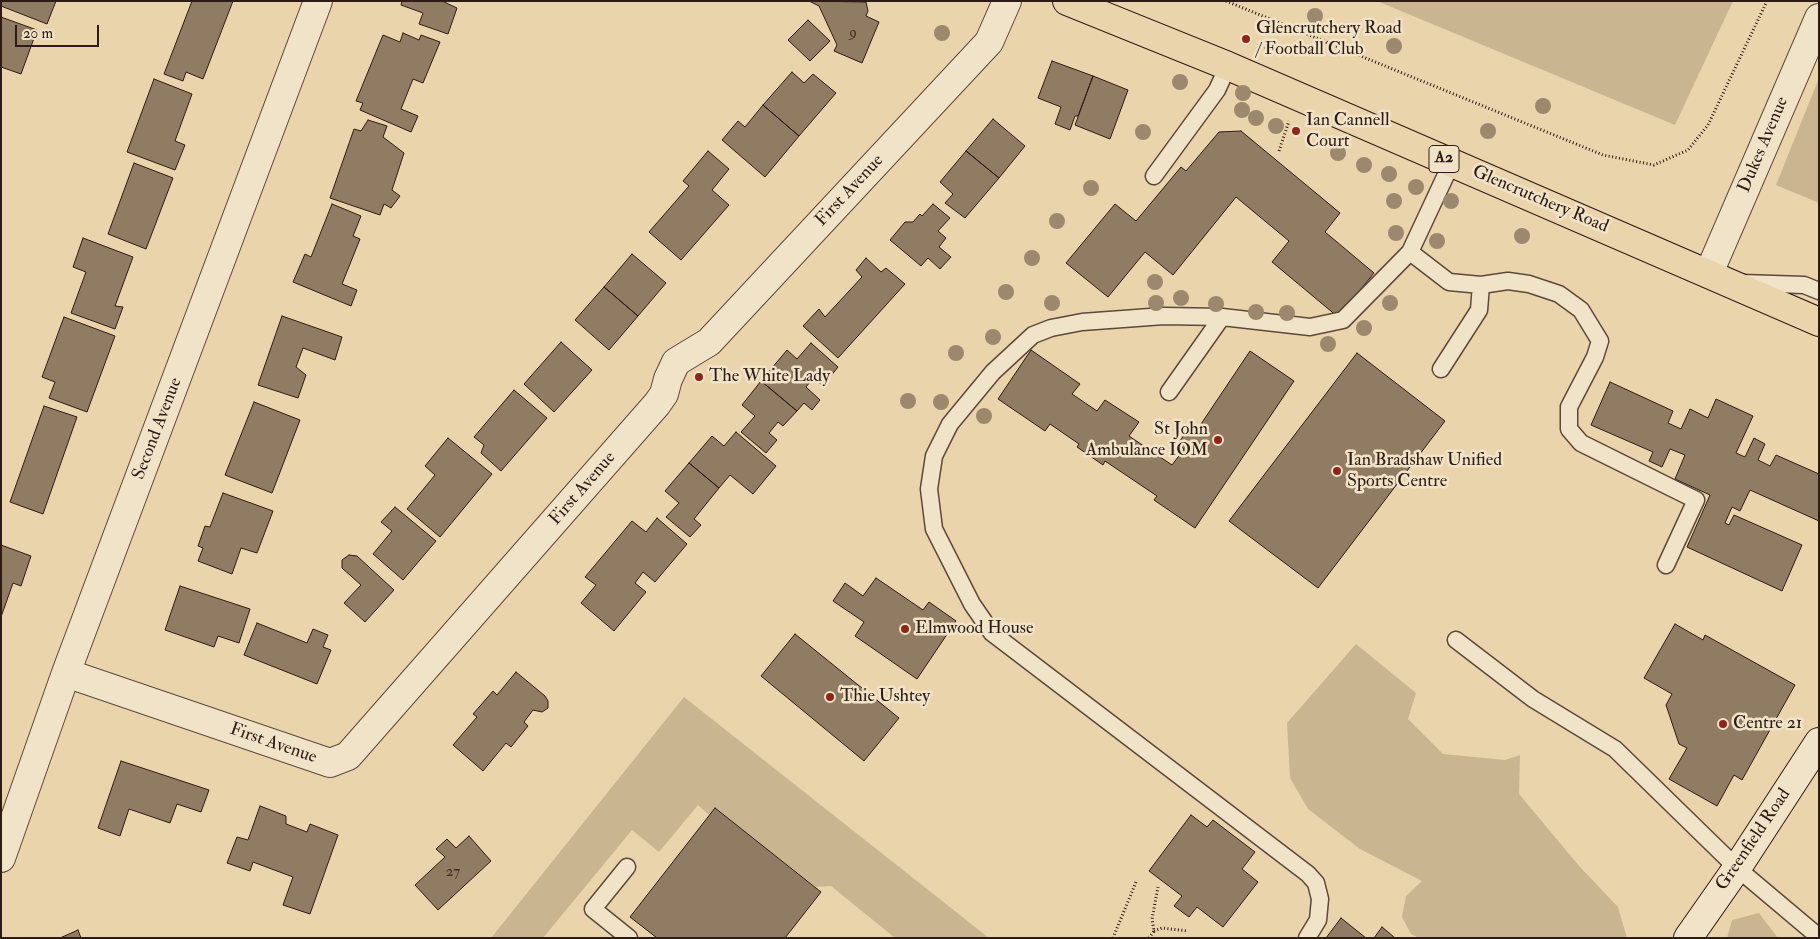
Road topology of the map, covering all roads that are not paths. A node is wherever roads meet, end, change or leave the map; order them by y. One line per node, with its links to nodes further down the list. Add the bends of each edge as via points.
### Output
1 (318, 1): 18 (street, Second Avenue)
2 (1007, 1): 18 (street, First Avenue, via 989,42 710,342 676,362 657,404 348,756 330,763)
3 (1066, 1): 5 (highway, Glencrutchery Road / A2)
4 (1819, 18): 9 (street, Dukes Avenue)
5 (1228, 66): 6 (highway, Glencrutchery Road / A2); 7 (lane, via 1218,90)
6 (1452, 162): 8 (lane); 9 (highway, Glencrutchery Road / A2)
7 (1154, 176)
8 (1410, 252): 10 (lane, via 1449,282); 12 (lane, via 1343,320 1310,327)
9 (1719, 278): 11 (lane); 13 (highway, Glencrutchery Road / A2)
10 (1482, 285): 14 (lane, via 1479,310); 16 (lane, via 1508,281 1529,284 1559,294 1582,310 1600,341 1569,407 1569,429 1581,443 1696,500)
11 (1811, 288)
12 (1222, 317): 15 (lane); 25 (lane, via 1164,316 1082,322 1051,328 1034,336 993,372 950,424 934,456 929,489 934,529 972,604 992,633 1249,828 1316,883 1320,899 1318,920)
13 (1819, 322)
14 (1441, 369)
15 (1169, 392)
16 (1666, 564)
17 (1456, 640): 22 (lane, via 1532,700 1616,749)
18 (66, 673): 20 (street, Second Avenue)
19 (1819, 742): 22 (street, Greenfield Road)
20 (1, 858)
21 (627, 867): 24 (lane, via 593,909)
22 (1737, 868): 23 (lane); 26 (street, Greenfield Road)
23 (1819, 937)
24 (629, 938)
25 (1307, 938)
26 (1688, 938)

